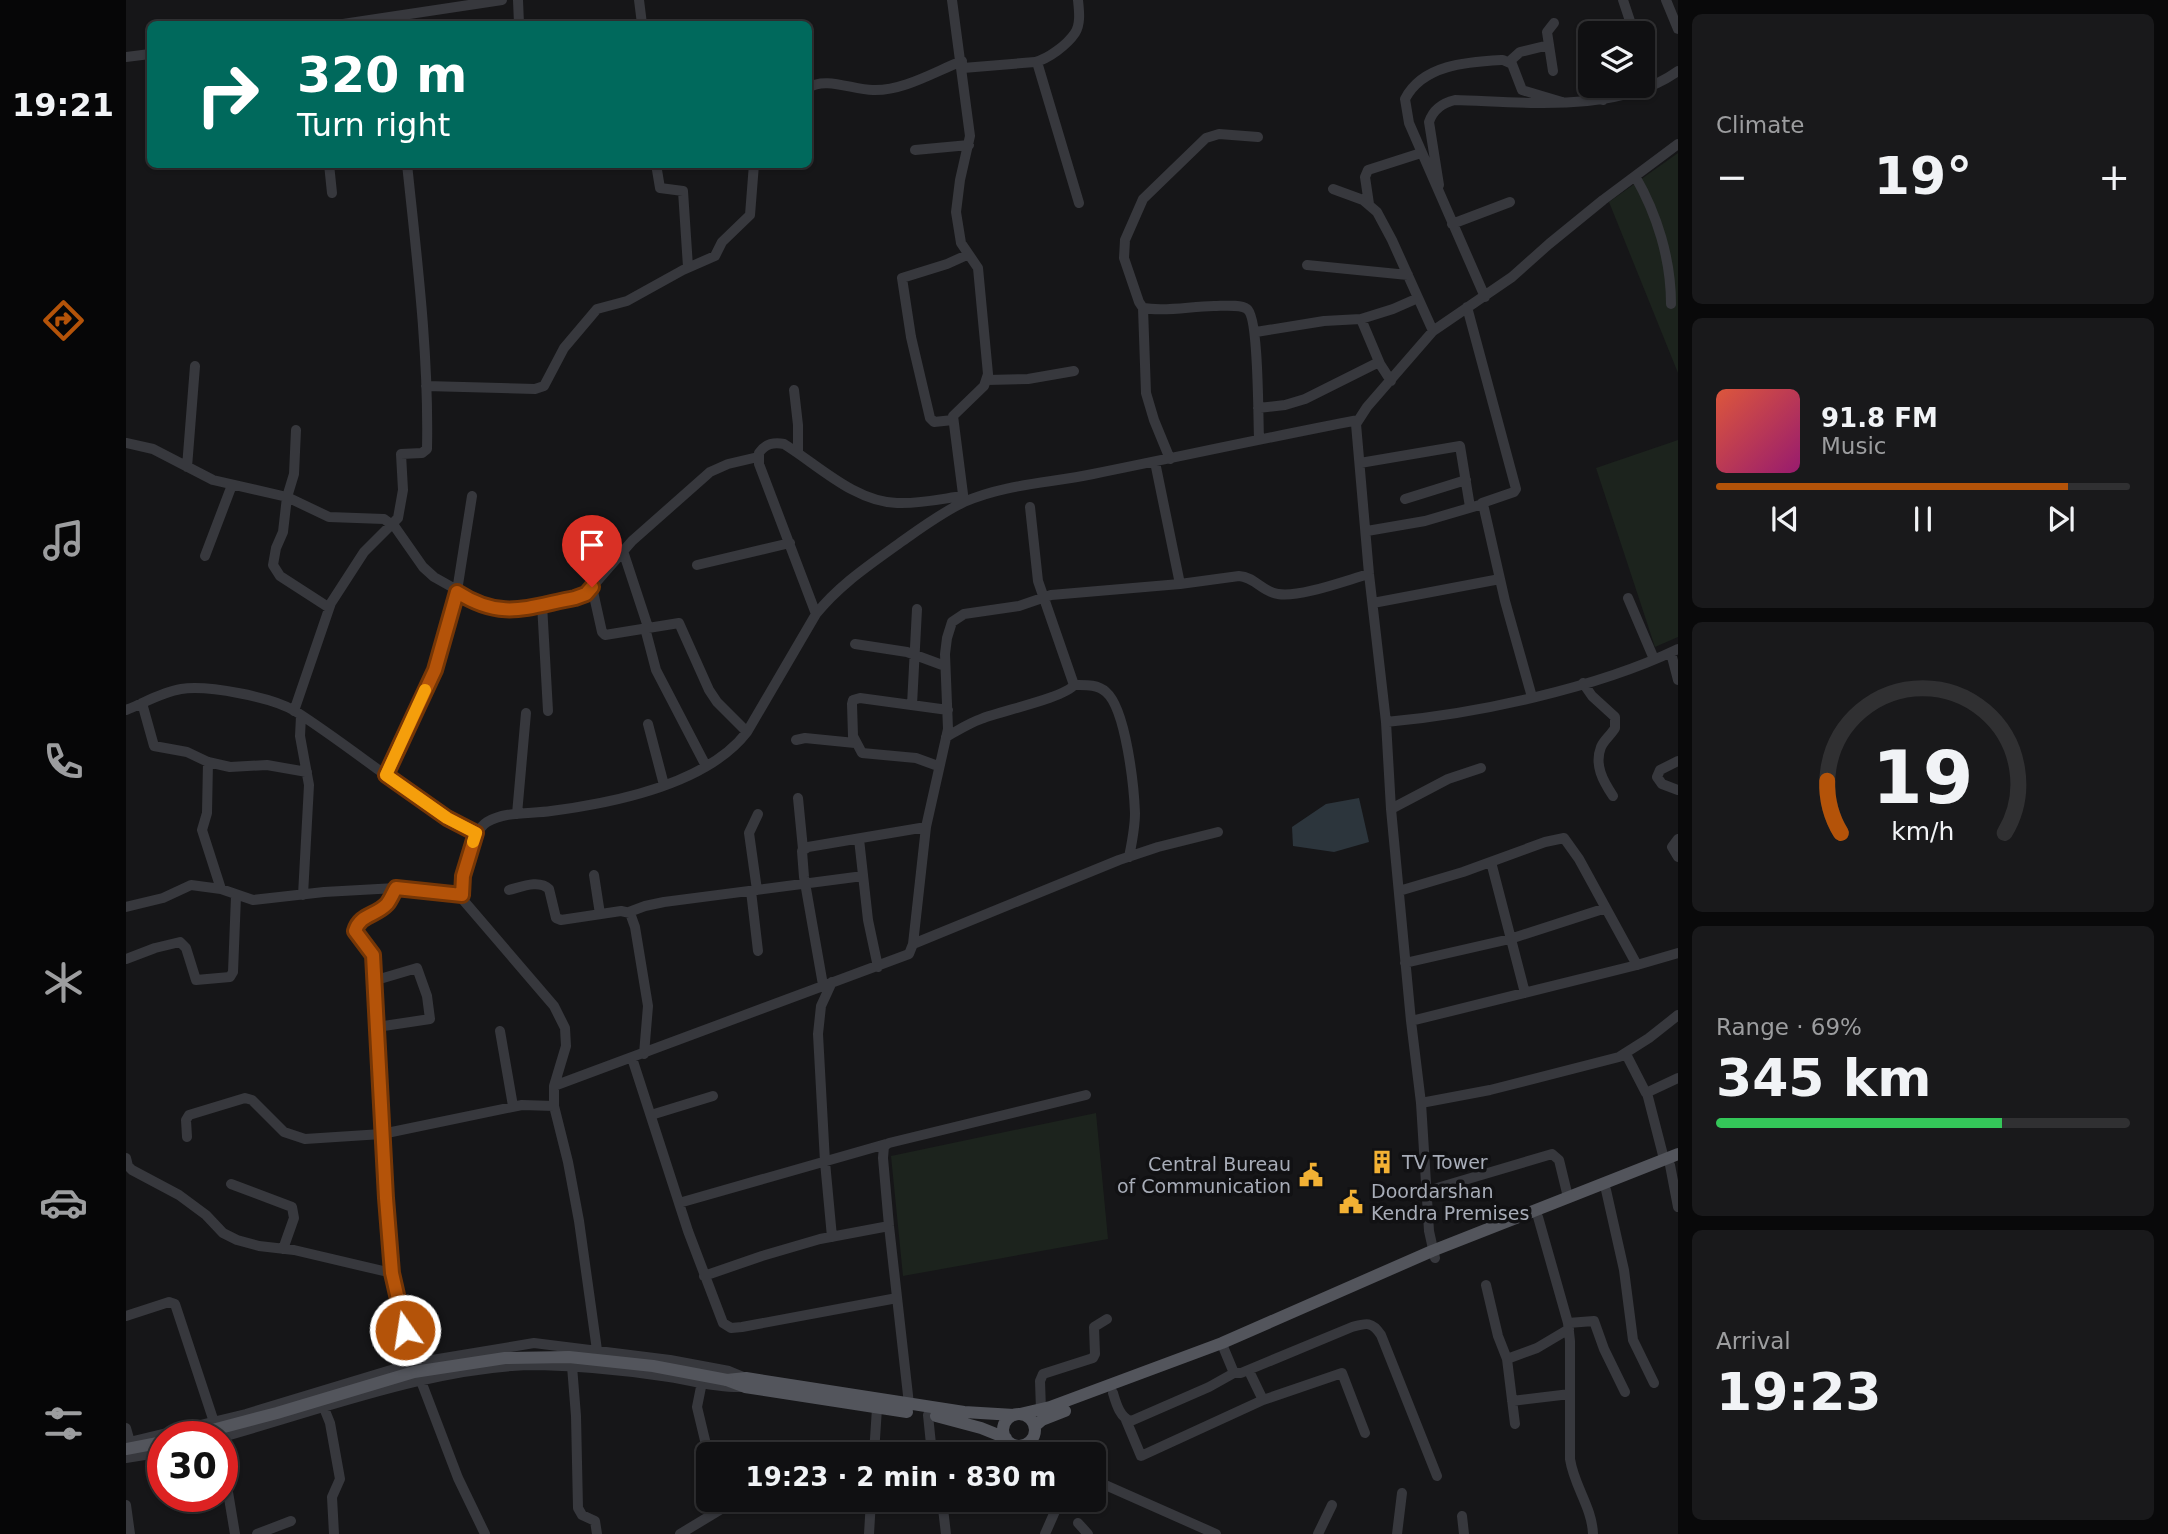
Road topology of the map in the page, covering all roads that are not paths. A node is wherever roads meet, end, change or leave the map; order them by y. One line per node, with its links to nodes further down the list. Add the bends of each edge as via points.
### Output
1 (502, 0): 8 (street)
2 (518, 0): 9 (street)
3 (639, 0): 10 (street)
4 (952, 0): 19 (street)
5 (1078, 0): 18 (street, via 1074,34)
6 (1623, 0): 11 (street)
7 (1666, 0): 13 (street)
8 (393, 21)
9 (519, 21)
10 (642, 21)
11 (1630, 21)
12 (1554, 23): 14 (street, via 1548,32)
13 (1678, 29)
14 (1549, 45): 17 (street, via 1520,51); 20 (street)
15 (147, 54): 16 (street)
16 (126, 57)
17 (1510, 61): 26 (street, via 1522,90); 31 (street, via 1438,70 1417,82 1404,107)
18 (1037, 62): 19 (street); 41 (street)
19 (962, 65): 23 (street, via 882,90 820,83); 29 (street)
20 (1553, 71)
21 (1678, 71): 22 (street)
22 (1655, 85)
23 (812, 86)
24 (1610, 98): 25 (street)
25 (1603, 100): 26 (street)
26 (1562, 102): 38 (street, via 1444,103 1428,127)
27 (1258, 137): 52 (street, via 1210,135 1143,199 1123,246)
28 (1678, 144): 36 (street)
29 (969, 145): 30 (street); 44 (street, via 956,212)
30 (915, 150)
31 (1421, 153): 38 (street); 42 (street, via 1368,170)
32 (329, 168): 39 (street)
33 (407, 168): 61 (street)
34 (657, 168): 46 (street, via 660,188 683,191)
35 (754, 168): 46 (street, via 750,215 726,237 715,256)
36 (1635, 176): 48 (street); 50 (street, via 1657,222)
37 (1333, 189): 42 (street)
38 (1439, 191): 43 (street)
39 (332, 193)
40 (1510, 202): 43 (street)
41 (1079, 203)
42 (1369, 204): 47 (street, via 1383,221)
43 (1452, 224): 48 (street)
44 (967, 255): 59 (street, via 979,274); 64 (street, via 902,278 930,418 934,422)
45 (1307, 265): 47 (street)
46 (688, 267): 61 (street, via 627,301 597,309 568,343 548,382 540,388)
47 (1408, 275): 49 (street)
48 (1485, 297): 51 (street)
49 (1418, 298): 53 (street); 54 (street)
50 (1671, 304)
51 (1467, 307): 54 (street); 81 (street, via 1516,489)
52 (1143, 308): 55 (street, via 1244,308 1251,313); 71 (street, via 1146,393)
53 (1361, 319): 55 (street); 56 (street)
54 (1433, 331): 60 (street)
55 (1256, 332): 63 (street)
56 (1379, 362): 60 (street); 63 (street, via 1305,399)
57 (195, 366): 74 (street)
58 (1074, 371): 59 (street)
59 (987, 380): 64 (street)
60 (1391, 381): 65 (street)
61 (426, 386): 84 (street, via 427,449 401,454 401,509)
62 (794, 390): 69 (street)
63 (1258, 408): 67 (street)
64 (953, 420): 79 (street)
65 (1359, 420): 67 (street); 73 (street)
66 (296, 430): 78 (street, via 295,474)
67 (1259, 438): 71 (street)
68 (126, 443): 74 (street, via 153,449)
69 (798, 453): 70 (street, via 776,442 764,447); 79 (street, via 875,500)
70 (758, 457): 86 (street); 87 (street, via 710,472)
71 (1170, 459): 72 (street)
72 (1155, 462): 79 (street); 92 (street)
73 (1360, 463): 75 (street, via 1460,446); 85 (street)
74 (187, 467): 76 (street)
75 (1466, 480): 80 (street); 83 (street)
76 (232, 485): 78 (street); 88 (street)
77 (472, 496): 94 (street)
78 (287, 497): 84 (street, via 329,517 378,518); 99 (street, via 274,570)
79 (963, 499): 101 (street, via 876,559 838,589)
80 (1405, 499)
81 (1482, 503): 83 (street); 91 (street)
82 (1030, 507): 95 (street, via 1037,576)
83 (1470, 507): 85 (street)
84 (393, 525): 94 (street, via 423,567); 99 (street, via 364,552)
85 (1367, 531): 90 (street)
86 (790, 543): 89 (street); 101 (street)
87 (623, 551): 93 (street); 102 (street)
88 (205, 556)
89 (697, 565)
90 (1369, 574): 92 (street, via 1283,595 1243,576); 97 (street)
91 (1500, 579): 97 (street); 111 (street)
92 (1180, 584): 95 (street)
93 (592, 587): 98 (street, via 575,598); 102 (street, via 604,634)
94 (457, 592): 98 (street, via 495,610); 131 (street, via 435,670)
95 (1044, 597): 107 (street, via 957,617 949,629); 110 (street)
96 (1628, 598): 106 (street)
97 (1373, 603): 119 (street)
98 (542, 604): 116 (street)
99 (328, 607): 118 (street)
100 (917, 608): 105 (street)
101 (816, 614): 121 (street)
102 (646, 628): 121 (street, via 680,624 709,690); 127 (street, via 656,670)
103 (855, 644): 105 (street)
104 (1674, 651): 106 (street); 108 (street)
105 (914, 655): 107 (street); 113 (street)
106 (1654, 659): 109 (street)
107 (945, 666): 115 (street)
108 (1678, 680)
109 (1583, 683): 111 (street); 134 (street, via 1615,717 1599,765)
110 (1074, 685): 122 (street, via 1071,690 976,720); 145 (street, via 1101,689 1118,712 1128,749 1135,811)
111 (1532, 697): 119 (street)
112 (142, 704): 114 (street); 118 (street, via 179,689 204,688 267,701); 126 (street, via 154,746 187,752)
113 (912, 705): 115 (street); 124 (street, via 853,700)
114 (126, 710)
115 (948, 710): 122 (street)
116 (548, 711)
117 (526, 713): 137 (street)
118 (298, 714): 130 (street); 131 (street)
119 (1386, 722): 136 (street)
120 (648, 724): 132 (street)
121 (747, 732): 127 (street)
122 (946, 737): 128 (street)
123 (796, 740): 124 (street)
124 (855, 743): 128 (street, via 865,755 916,758)
125 (1678, 761): 133 (street, via 1657,776 1662,784)
126 (208, 762): 130 (street); 152 (street, via 202,830)
127 (706, 766): 132 (street)
128 (938, 766): 139 (street)
129 (1481, 768): 136 (street, via 1448,779)
130 (307, 772): 156 (street)
131 (386, 775): 141 (street)
132 (664, 785): 137 (street, via 574,808)
133 (1678, 790)
134 (1613, 796)
135 (798, 798): 144 (street)
136 (1391, 809): 155 (street)
137 (517, 814): 141 (street, via 489,821)
138 (758, 814): 154 (street, via 749,833)
139 (926, 827): 142 (street); 164 (street)
140 (1218, 832): 145 (street)
141 (476, 833): 157 (street)
142 (859, 839): 144 (street); 149 (street)
143 (1678, 839): 146 (street, via 1672,849)
144 (803, 849): 150 (street)
145 (1129, 857): 164 (street)
146 (1678, 857)
147 (1491, 862): 155 (street); 160 (street, via 1564,838); 163 (street)
148 (594, 875): 162 (street)
149 (863, 876): 150 (street); 170 (street)
150 (806, 884): 154 (street); 172 (street)
151 (396, 888): 156 (street); 157 (street); 171 (street, via 387,904 363,917 355,931 373,955)
152 (221, 889): 158 (street); 159 (street, via 188,886)
153 (509, 890): 162 (street, via 546,886 559,919)
154 (754, 890): 161 (street, via 645,905); 165 (street)
155 (1399, 891): 168 (street)
156 (303, 895): 158 (street, via 259,901)
157 (462, 895): 182 (street, via 563,1021 566,1046)
158 (236, 896): 167 (street, via 230,977 196,980 180,942)
159 (126, 907)
160 (1606, 908): 163 (street); 169 (street)
161 (629, 912): 162 (street); 178 (street, via 647,989)
162 (600, 914)
163 (1510, 939): 168 (street); 173 (street)
164 (913, 944): 170 (street, via 905,958)
165 (758, 950)
166 (1678, 953): 169 (street)
167 (126, 959)
168 (1405, 962): 175 (street)
169 (1637, 965): 173 (street)
170 (878, 967): 172 (street)
171 (373, 981): 176 (street); 176 (street, via 417,968 430,1019)
172 (827, 984): 178 (street); 195 (street, via 818,1034)
173 (1525, 993): 175 (street)
174 (1678, 1015): 179 (street)
175 (1411, 1021): 186 (street)
176 (377, 1027): 190 (street)
177 (500, 1031): 187 (street)
178 (644, 1054): 180 (street)
179 (1626, 1054): 183 (street); 186 (street)
180 (632, 1058): 182 (street); 189 (street)
181 (1678, 1078): 183 (street)
182 (554, 1086): 188 (street)
183 (1647, 1093): 194 (street)
184 (1086, 1095): 192 (street)
185 (713, 1096): 189 (street)
186 (1421, 1103): 198 (street)
187 (513, 1106): 188 (street); 190 (street)
188 (554, 1106): 216 (street, via 579,1221)
189 (651, 1115): 200 (street)
190 (382, 1134): 191 (street, via 315,1139 292,1136 245,1098 188,1115); 207 (street)
191 (187, 1137)
192 (886, 1144): 195 (street); 203 (street, via 883,1157)
193 (126, 1158): 205 (street, via 132,1170 179,1195 223,1233 248,1244)
194 (1673, 1160): 197 (main road); 199 (main road); 201 (street)
195 (825, 1162): 200 (street); 204 (street)
196 (231, 1184): 205 (street, via 292,1207 294,1218)
197 (1606, 1190): 202 (main road); 226 (street, via 1622,1259 1633,1340)
198 (1427, 1191): 199 (street, via 1552,1154 1559,1160); 206 (street)
199 (1568, 1197): 206 (main road)
200 (679, 1203): 208 (street)
201 (1678, 1207)
202 (1538, 1217): 206 (main road); 213 (street)
203 (890, 1226): 204 (street); 210 (street)
204 (832, 1237): 208 (street)
205 (283, 1249): 207 (street)
206 (1434, 1254): 215 (main road); 235 (main road, via 1222,1343)
207 (392, 1273): 218 (street)
208 (704, 1276): 210 (street, via 719,1317 731,1328)
209 (1486, 1286): 217 (street)
210 (897, 1298): 232 (street)
211 (126, 1316): 239 (street, via 175,1304)
212 (1108, 1319): 235 (street, via 1094,1327 1093,1358 1043,1374)
213 (1568, 1326): 217 (street, via 1537,1348); 227 (street, via 1594,1321); 229 (street)
214 (520, 1345): 216 (street); 218 (street); 219 (street)
215 (1224, 1349): 222 (street); 228 (main road)
216 (597, 1350): 225 (street, via 729,1370)
217 (1507, 1359): 231 (street)
218 (414, 1363): 240 (street)
219 (523, 1366): 220 (street); 223 (street)
220 (572, 1366): 224 (street); 276 (street, via 578,1508 580,1514 594,1520)
221 (1249, 1371): 222 (street); 230 (street); 258 (street, via 1352,1327 1372,1324 1381,1335)
222 (1234, 1373): 238 (street)
223 (421, 1381): 233 (street); 275 (street, via 457,1478)
224 (702, 1382): 225 (street, via 727,1388); 249 (street, via 697,1407)
225 (745, 1383): 232 (main road); 234 (main road); 241 (main road, bridge, via 580,1358 505,1358 414,1372)
226 (1654, 1383)
227 (1625, 1391)
228 (1112, 1393): 238 (street); 243 (main road)
229 (1570, 1394): 231 (street); 286 (street, via 1571,1465 1591,1514)
230 (1263, 1400): 238 (street, via 1141,1456); 246 (street, via 1342,1373)
231 (1512, 1401): 242 (street)
232 (909, 1404): 236 (main road, via 977,1414)
233 (324, 1408): 245 (street); 274 (street, via 340,1479 332,1497)
234 (877, 1408): 237 (main road); 250 (street)
235 (1041, 1410): 236 (main road)
236 (1017, 1414): 243 (main road, via 1030,1418); 247 (main road, via 1006,1421)
237 (928, 1415): 247 (main road); 251 (street)
238 (1126, 1420)
239 (214, 1421)
240 (218, 1421)
241 (238, 1423)
242 (1515, 1424)
243 (1035, 1426): 253 (main road)
244 (126, 1428): 255 (street)
245 (238, 1432)
246 (1365, 1433)
247 (1006, 1438): 252 (main road)
248 (147, 1440): 255 (street)
249 (705, 1442)
250 (875, 1442)
251 (931, 1442)
252 (1011, 1442)
253 (1030, 1442)
254 (147, 1444): 255 (main road)
255 (127, 1445)
256 (147, 1455): 257 (street)
257 (126, 1458)
258 (1437, 1476)
259 (1106, 1485): 282 (street)
260 (1402, 1493): 284 (street)
261 (126, 1505): 271 (street)
262 (1332, 1506): 283 (street)
263 (231, 1512): 272 (street)
264 (716, 1512): 277 (street)
265 (870, 1512): 278 (street)
266 (943, 1512): 279 (street)
267 (1055, 1512): 280 (street)
268 (1462, 1516): 285 (street)
269 (291, 1521): 273 (street)
270 (1078, 1523): 281 (street)
271 (130, 1534)
272 (235, 1534)
273 (257, 1534)
274 (334, 1534)
275 (485, 1534)
276 (597, 1534)
277 (680, 1534)
278 (869, 1534)
279 (946, 1534)
280 (1045, 1534)
281 (1088, 1534)
282 (1216, 1534)
283 (1318, 1534)
284 (1397, 1534)
285 (1464, 1534)
286 (1593, 1534)

